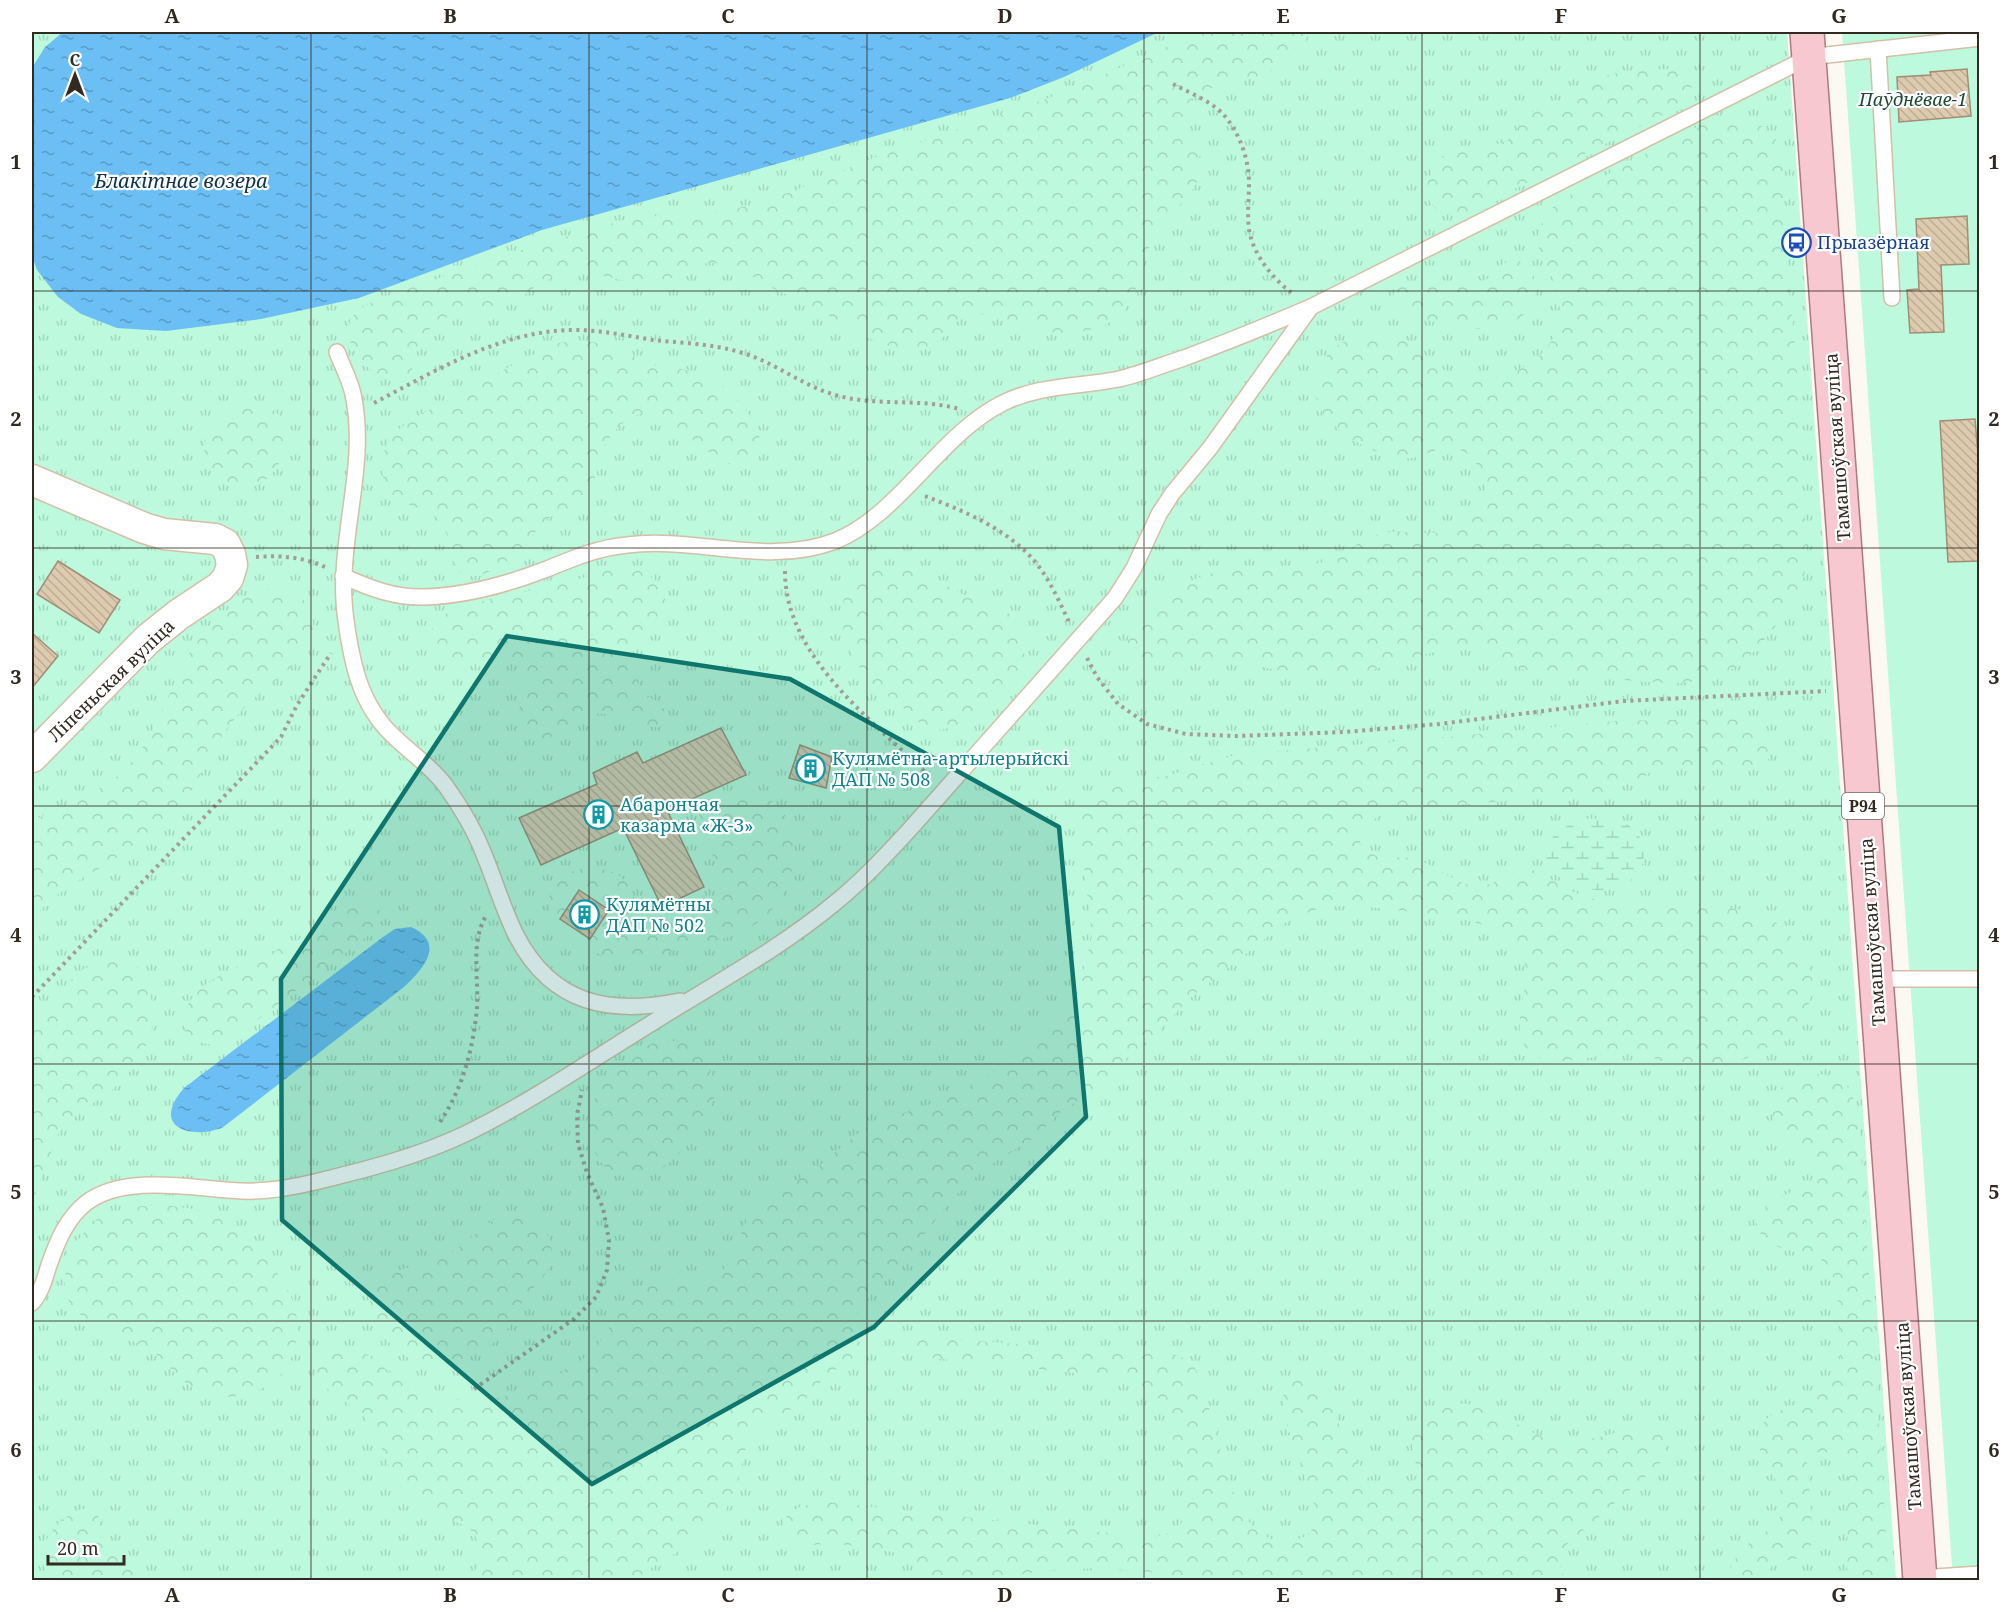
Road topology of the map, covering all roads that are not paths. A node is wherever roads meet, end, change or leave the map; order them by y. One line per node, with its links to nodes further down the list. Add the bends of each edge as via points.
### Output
1 (1980, 38): 3 (lane)
2 (1808, 44): 3 (lane); 5 (lane); 10 (main road, Тамашоўская вуліца / Р94)
3 (1878, 49): 4 (lane)
4 (1892, 298)
5 (1311, 307): 8 (lane, via 1152,369 1120,379 1025,394 1001,404 980,417 874,515 837,540 811,549 786,552 665,542 629,544 598,549 491,586 422,597 393,595); 12 (lane, via 1210,448 1172,494 1115,597 944,791 877,865 836,902)
6 (337, 352): 8 (lane, via 353,392 358,429)
7 (32, 480): 9 (street, Ліпеньская вуліца, via 144,528 215,539 225,544 232,565 220,587 148,639)
8 (344, 576): 12 (lane, via 353,662 364,696 384,726 444,784 482,850 517,937 536,965 560,987 587,1001 617,1007)
9 (32, 757)
10 (1876, 979): 11 (lane); 15 (main road, Тамашоўская вуліца / Р94)
11 (1980, 979)
12 (691, 999): 13 (lane, via 506,1112 420,1153 281,1188 244,1191 134,1186 108,1191 87,1203 71,1219 59,1237 44,1282)
13 (32, 1303)
14 (1980, 1574): 15 (lane)
15 (1920, 1579)

